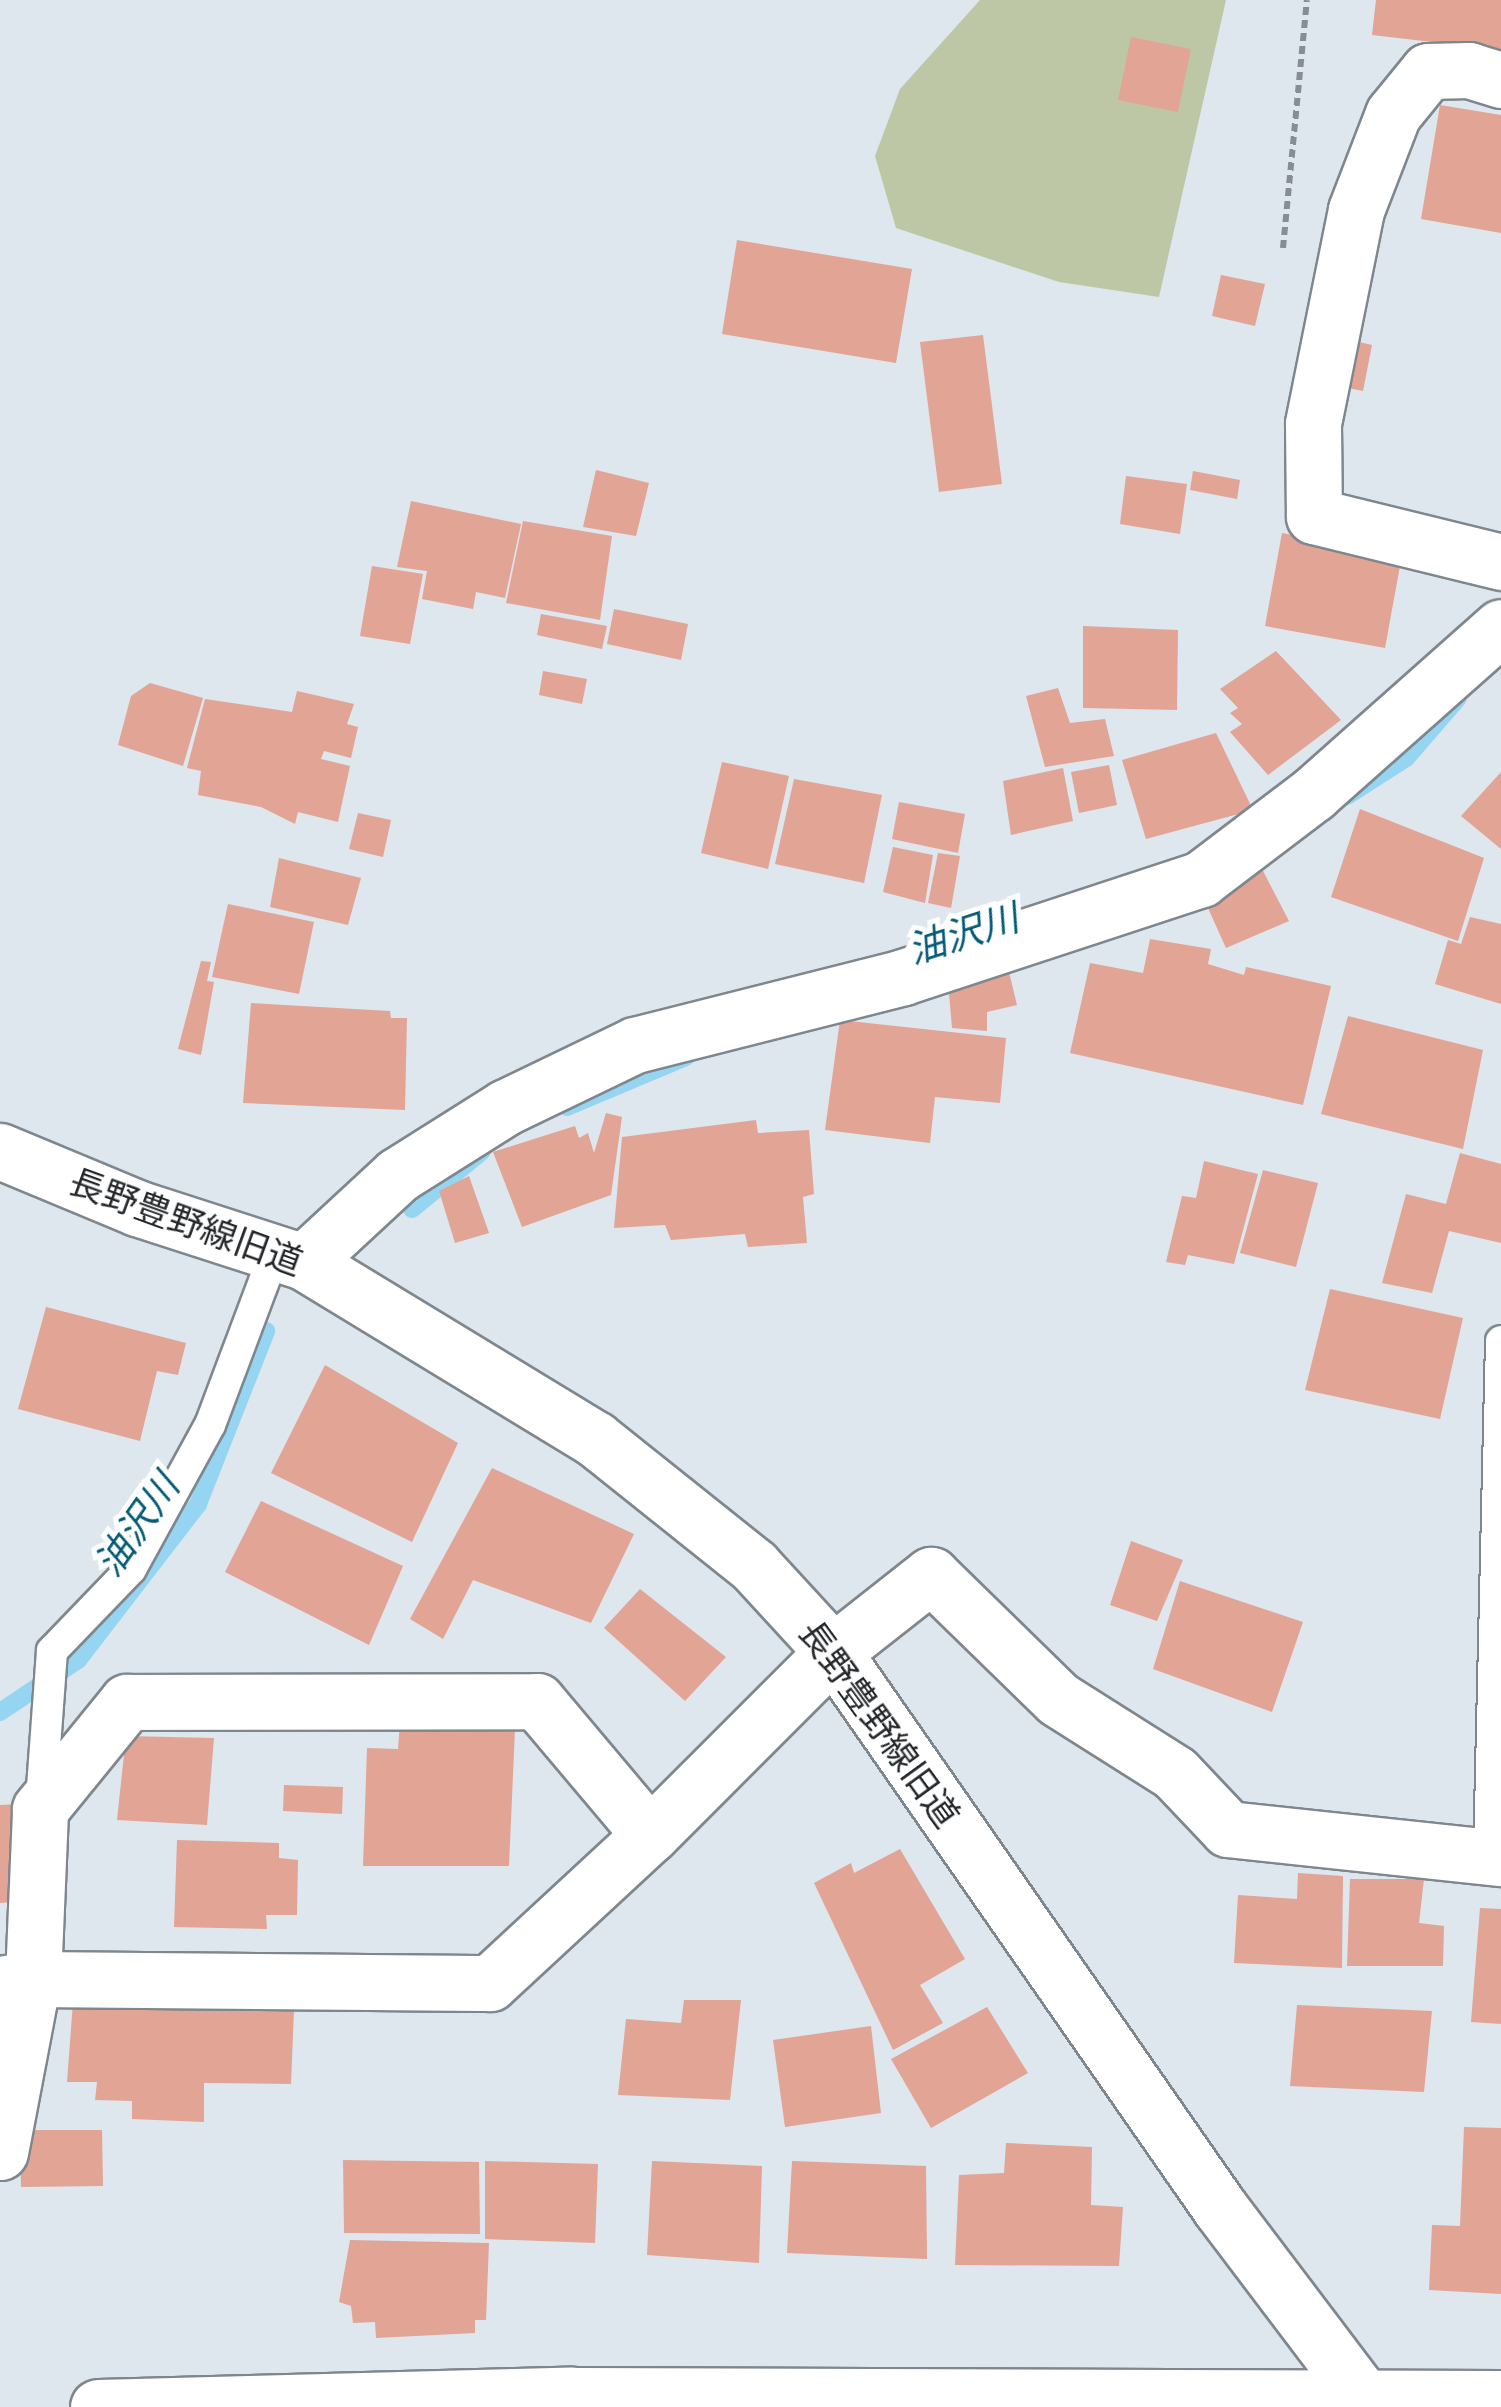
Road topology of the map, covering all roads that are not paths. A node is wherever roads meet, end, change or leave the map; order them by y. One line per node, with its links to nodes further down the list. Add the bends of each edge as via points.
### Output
1 (1501, 80): 2 (street, via 1469,70 1428,72 1393,114 1356,210 1313,424 1314,516)
2 (1501, 562)
3 (1501, 627): 5 (street, via 1313,794 1201,879 903,977 635,1045 506,1107 398,1175)
4 (0, 1151): 5 (street, 長野豊野線旧道)
5 (289, 1259): 7 (street, 長野豊野線旧道, via 595,1440 754,1566); 8 (lane, via 132,1569 52,1651)
6 (1501, 1341): 10 (lane)
7 (833, 1652): 9 (street); 10 (street, via 931,1574 1058,1699 1175,1773 1228,1829); 14 (street, 長野豊野線旧道, via 1220,2208)
8 (40, 1808): 9 (street, via 127,1702 538,1701); 11 (street)
9 (650, 1835): 11 (street, via 490,1983)
10 (1495, 1858)
11 (16, 1981): 12 (street)
12 (0, 2152)
13 (1501, 2398): 14 (street)
14 (1366, 2402): 15 (street, via 572,2395)
15 (98, 2407)

